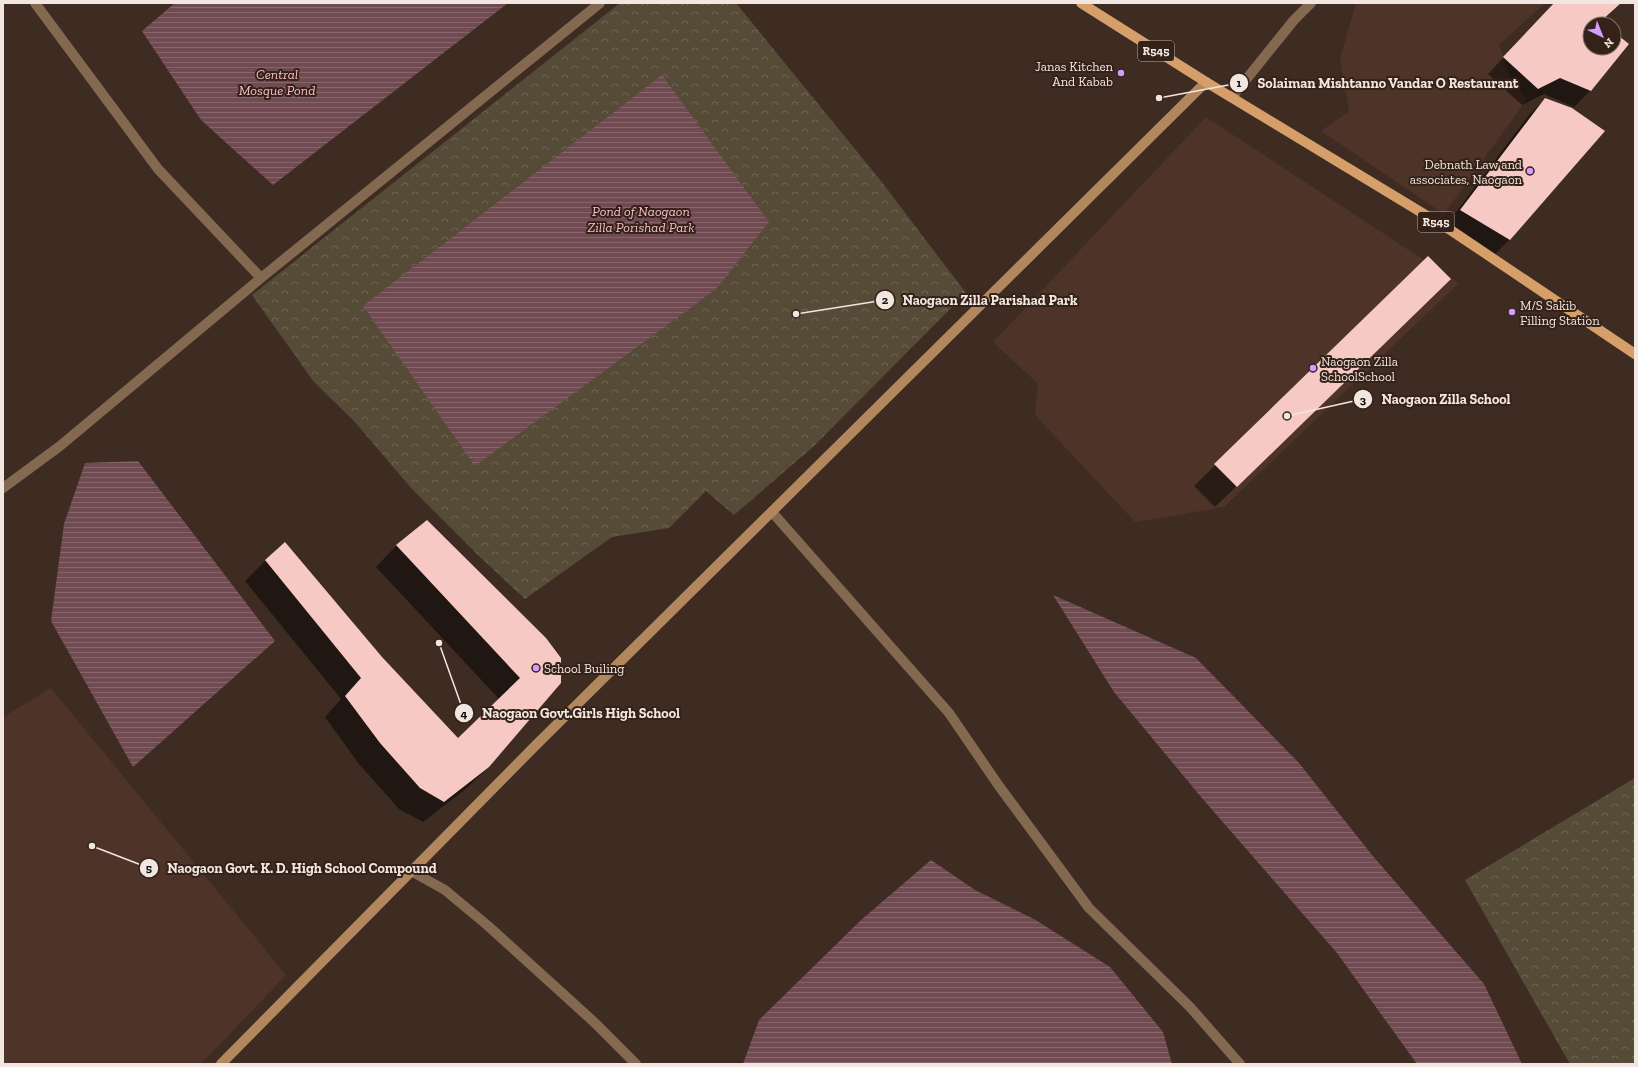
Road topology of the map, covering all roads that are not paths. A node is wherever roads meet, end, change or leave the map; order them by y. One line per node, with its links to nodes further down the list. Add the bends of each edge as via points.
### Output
1 (35, 3): 7 (street, via 158,169)
2 (600, 3): 7 (street)
3 (1081, 3): 5 (main road, R545)
4 (1311, 3): 6 (street, via 1294,20)
5 (1206, 82): 6 (main road, R545); 10 (main road)
6 (1232, 97): 8 (main road, R545, via 1452,231)
7 (261, 278): 9 (street, via 60,446)
8 (1635, 354)
9 (3, 488)
10 (772, 512): 11 (main road); 14 (street, via 949,713 999,786 1090,908 1190,1007)
11 (411, 871): 12 (main road); 13 (street, via 445,890 487,925 589,1017)
12 (221, 1064)
13 (636, 1064)
14 (1240, 1064)

